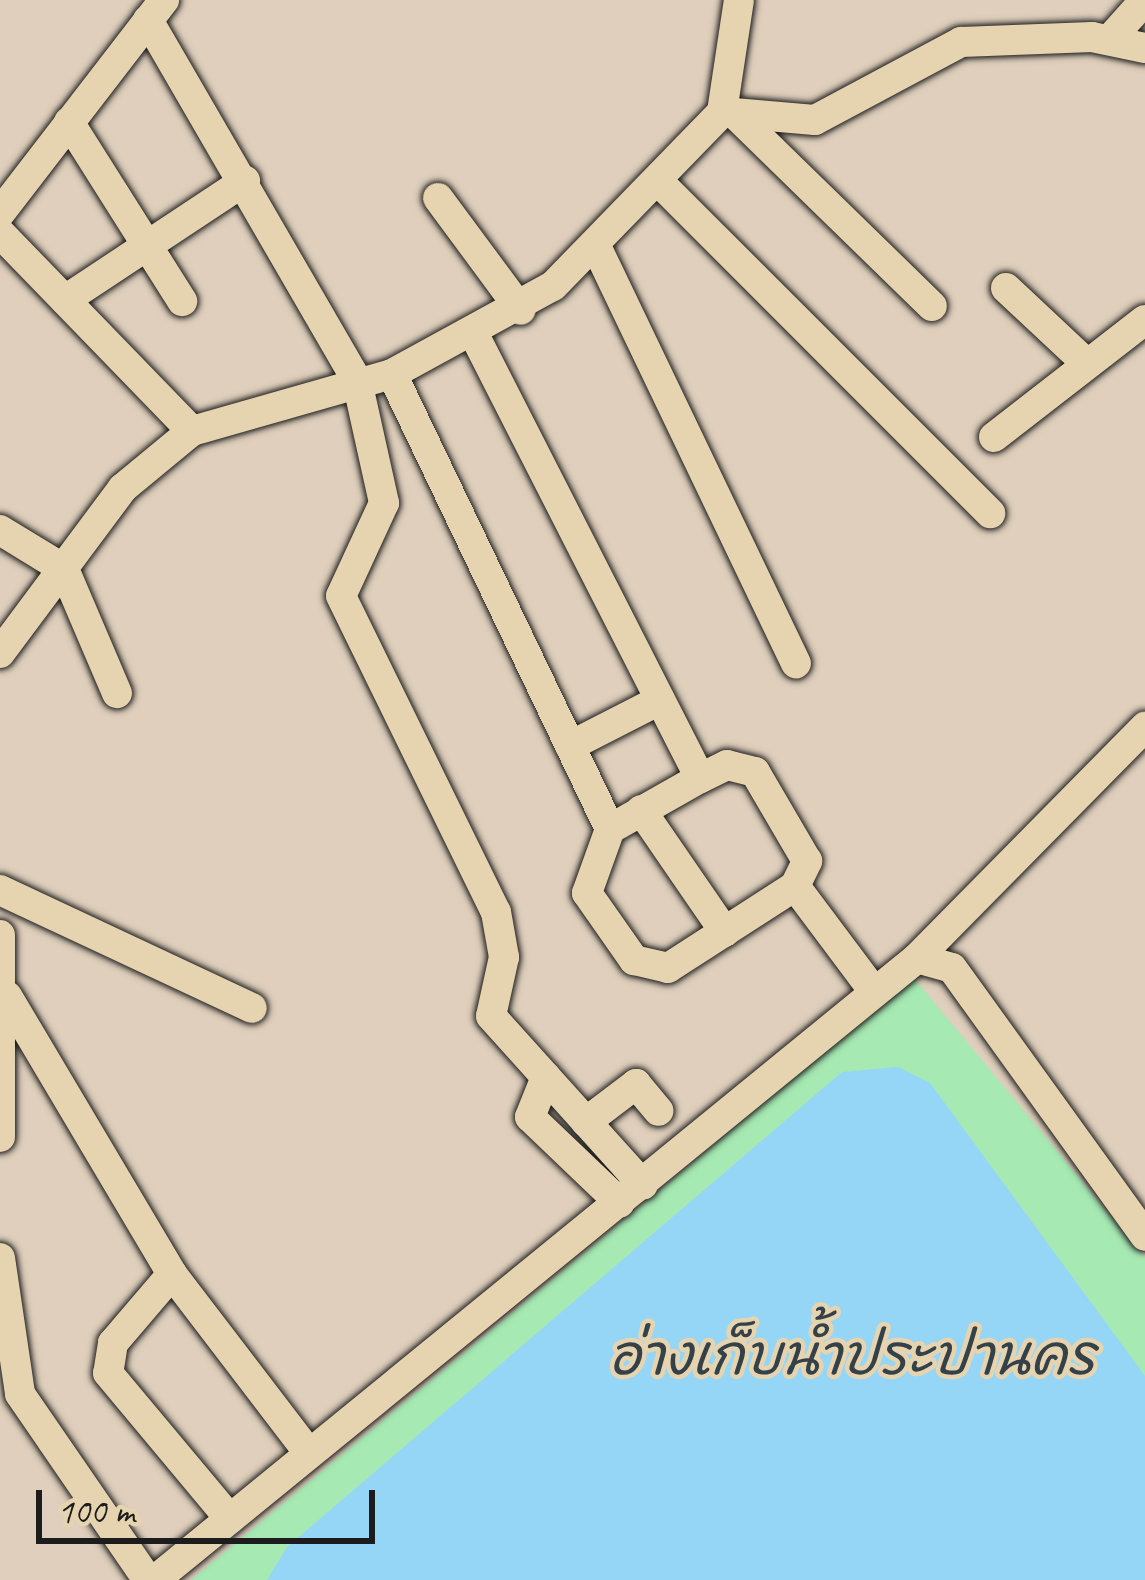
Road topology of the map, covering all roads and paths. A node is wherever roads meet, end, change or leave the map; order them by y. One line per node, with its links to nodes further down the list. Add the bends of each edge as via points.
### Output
1 (739, 0): 6 (street)
2 (1145, 0): 4 (street)
3 (156, 10): 7 (street); 8 (street)
4 (1110, 39): 5 (street); 6 (street, via 961,42 815,120)
5 (1145, 48)
6 (729, 113): 9 (street); 18 (street)
7 (69, 122): 11 (street); 13 (street)
8 (245, 181): 13 (street); 24 (street)
9 (658, 181): 14 (street); 27 (street)
10 (438, 198): 19 (street)
11 (0, 213)
12 (0, 233): 16 (street)
13 (143, 241): 16 (street); 17 (street)
14 (595, 244): 19 (street); 31 (street)
15 (1006, 288): 22 (street)
16 (65, 300): 25 (street)
17 (182, 301)
18 (932, 306)
19 (521, 310): 21 (street)
20 (1145, 320): 22 (street)
21 (473, 333): 23 (street); 33 (street)
22 (1084, 361): 26 (street)
23 (392, 374): 24 (street); 35 (street)
24 (357, 381): 25 (street); 48 (street, via 384,503 341,596 496,912 504,957 491,1016)
25 (192, 431): 29 (street, via 123,488)
26 (994, 436)
27 (990, 513)
28 (0, 530): 29 (street)
29 (64, 569): 30 (street); 32 (street)
30 (0, 653)
31 (796, 663)
32 (117, 692)
33 (660, 700): 35 (street); 36 (street)
34 (1145, 728): 43 (street)
35 (570, 746): 38 (street)
36 (700, 778): 37 (street); 39 (street, via 727,764 755,772 803,848)
37 (641, 810): 38 (street); 41 (street)
38 (610, 829): 41 (street, via 586,893 634,960 655,972)
39 (795, 886): 41 (street); 44 (street)
40 (0, 890): 46 (street)
41 (725, 932)
42 (0, 935): 45 (street)
43 (917, 958): 44 (street); 53 (street, via 952,968)
44 (872, 989): 52 (street)
45 (7, 996): 47 (street); 55 (street)
46 (252, 1008)
47 (2, 1039): 51 (street)
48 (546, 1077): 50 (street); 52 (street, via 530,1118)
49 (659, 1111): 50 (street, via 636,1084)
50 (586, 1122): 52 (street)
51 (0, 1137)
52 (631, 1194): 56 (street)
53 (1145, 1236)
54 (0, 1258): 58 (street, via 20,1394)
55 (172, 1274): 56 (street); 57 (street, via 112,1343 108,1373)
56 (309, 1453): 57 (street)
57 (230, 1520): 58 (street)
58 (152, 1580)

